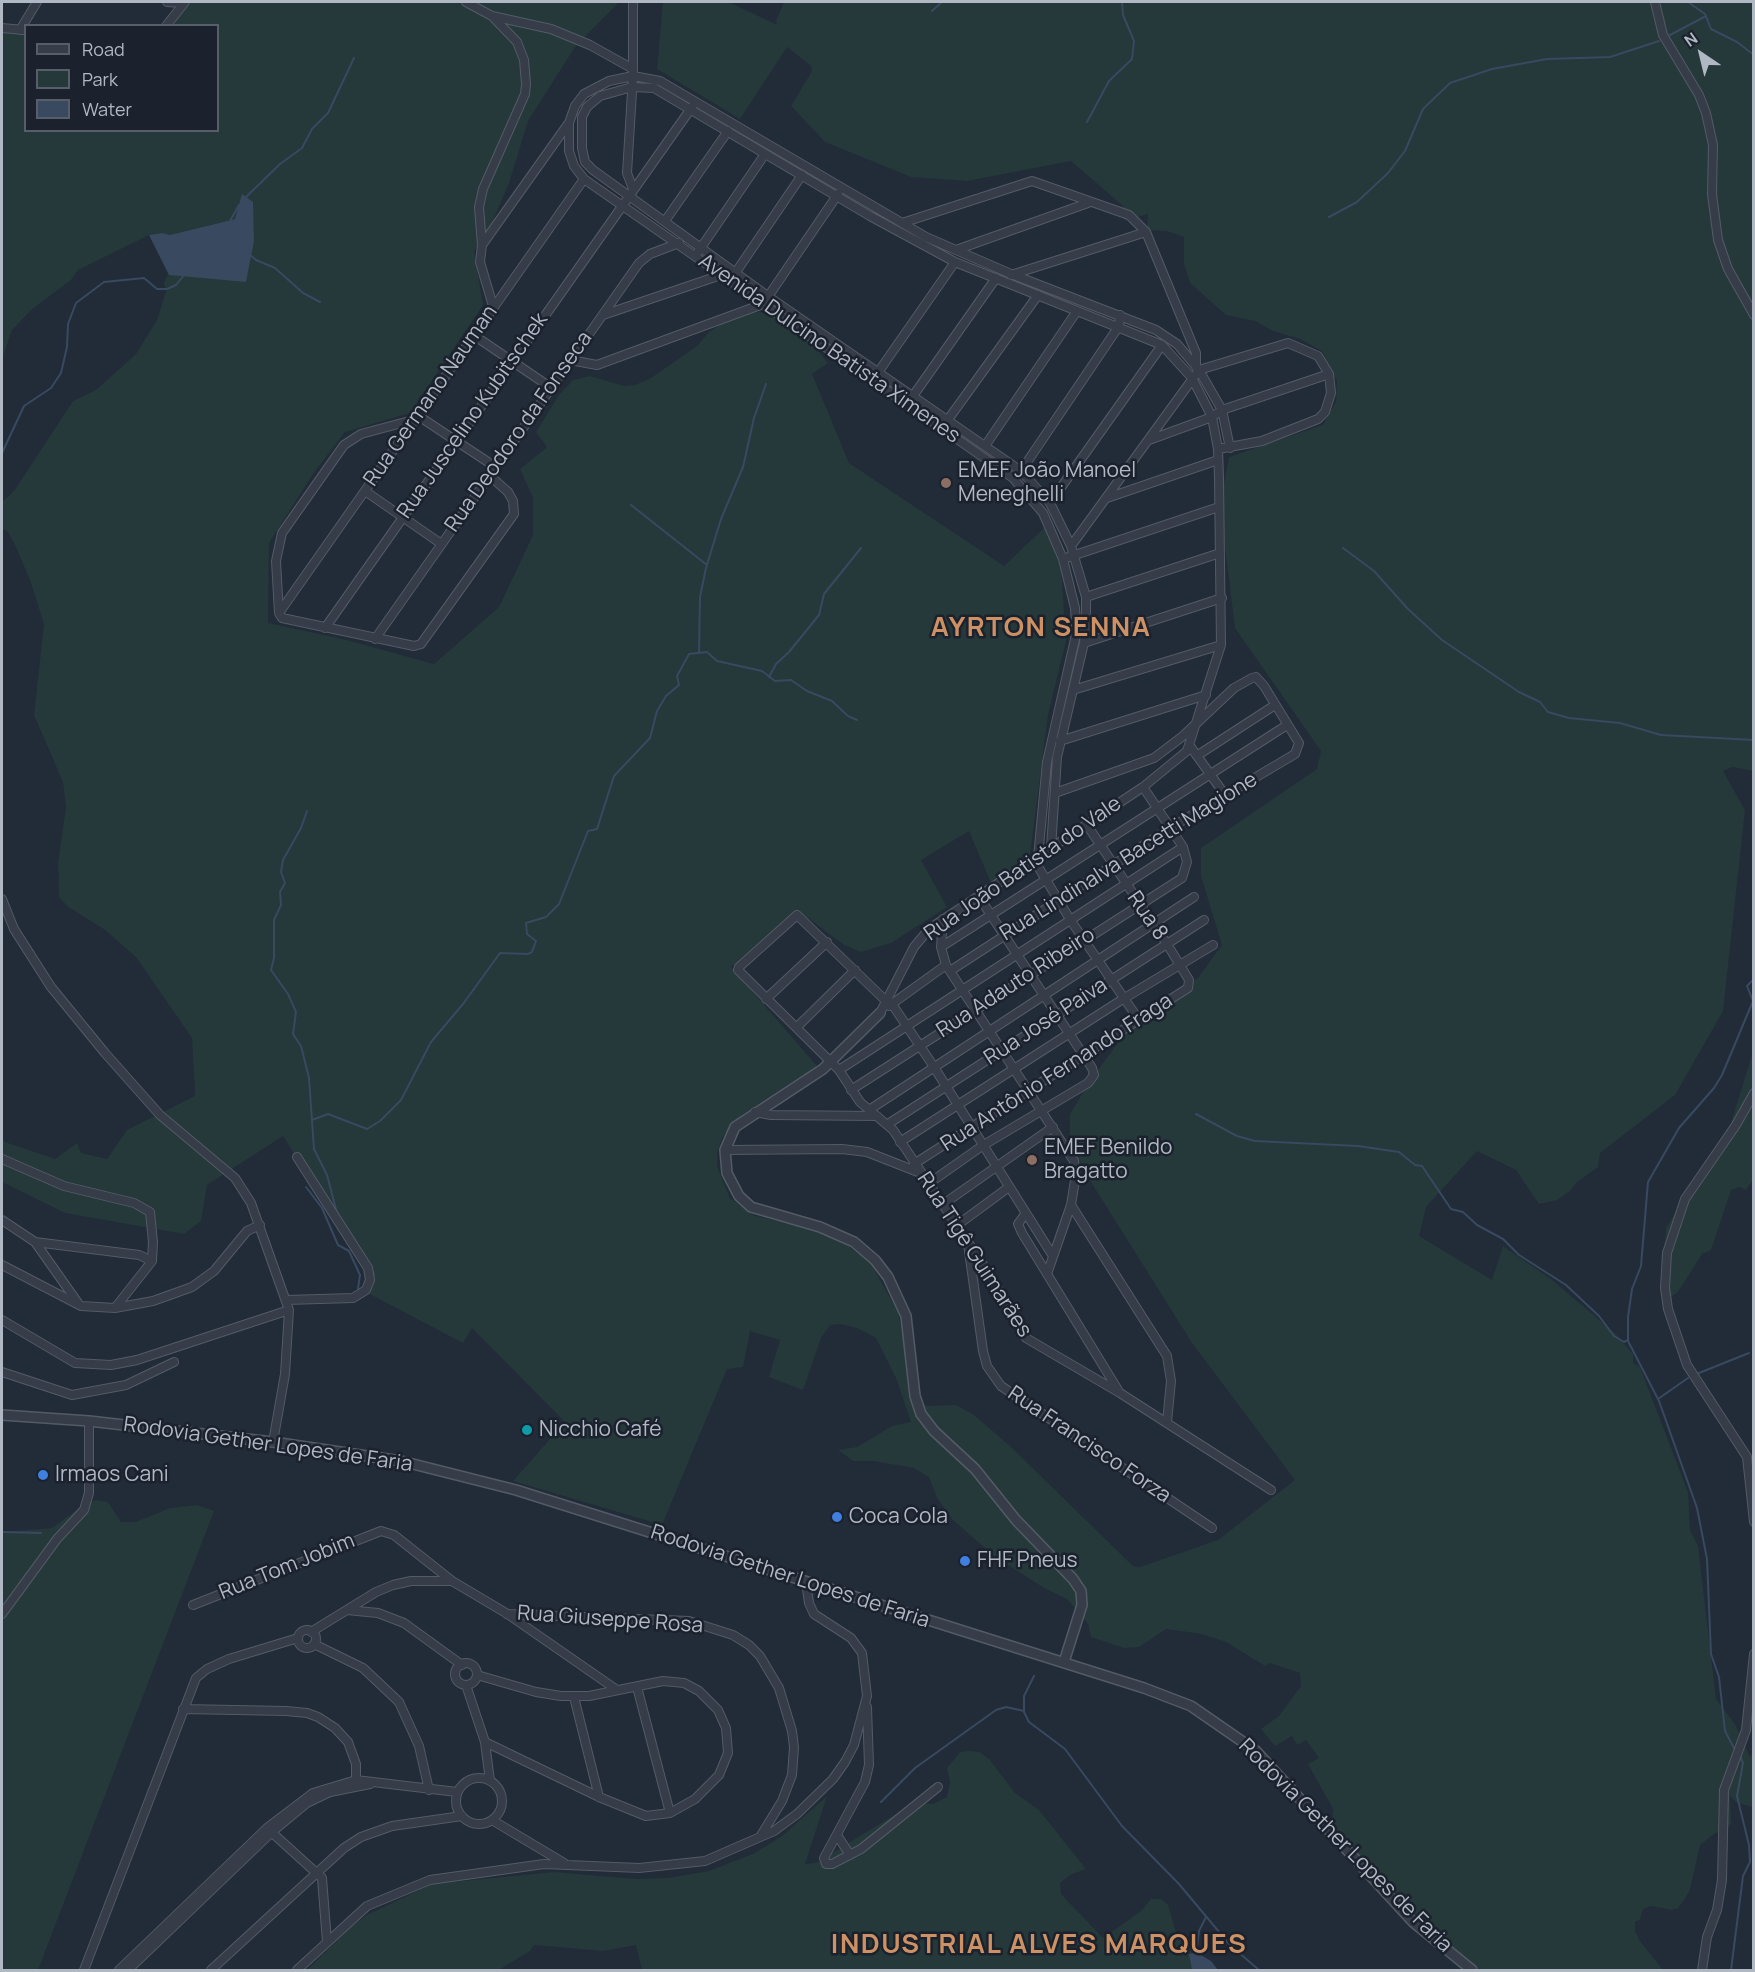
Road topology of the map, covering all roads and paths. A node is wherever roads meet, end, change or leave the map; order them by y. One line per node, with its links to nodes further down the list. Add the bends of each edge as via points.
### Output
1 (37, 2): 8 (street)
2 (166, 2): 3 (street)
3 (184, 2): 9 (street)
4 (466, 2): 7 (street)
5 (1654, 2): 47 (street, via 1663,35 1706,113 1713,145 1712,194 1718,240 1728,268)
6 (633, 3): 12 (street)
7 (492, 16): 12 (street, via 551,29 590,45); 31 (street, via 517,42 524,60 526,84 483,189 479,207)
8 (26, 24)
9 (168, 24)
10 (2, 28): 11 (street)
11 (23, 30)
12 (633, 72): 13 (street); 14 (street); 16 (street, Avenida Dulcino Batista Ximenes, via 584,94)
13 (632, 87): 15 (street, via 654,88); 22 (street, via 627,174); 22 (street, Avenida Dulcino Batista Ximenes, via 600,96 587,107 581,137 585,162)
14 (696, 100): 15 (street, Rua Juscelino Kubitschek); 21 (street)
15 (690, 110): 17 (street); 22 (street, Rua Juscelino Kubitschek)
16 (569, 123): 20 (street, Avenida Dulcino Batista Ximenes, via 574,166); 31 (street)
17 (728, 131): 18 (street); 26 (street)
18 (765, 154): 19 (street); 32 (street)
19 (802, 175): 23 (street); 36 (street)
20 (584, 179): 25 (street, Avenida Dulcino Batista Ximenes); 43 (street, Rua Germano Nauman)
21 (842, 188): 23 (street); 27 (street)
22 (631, 192): 25 (street, Rua Juscelino Kubitschek); 26 (street, Avenida Dulcino Batista Ximenes)
23 (837, 196): 29 (street); 41 (street)
24 (1088, 203): 27 (street, via 1032,181); 28 (street, via 1129,215); 33 (street)
25 (622, 205): 30 (street, Avenida Dulcino Batista Ximenes); 52 (street, Rua Juscelino Kubitschek)
26 (665, 221): 32 (street, Avenida Dulcino Batista Ximenes)
27 (902, 223): 29 (street)
28 (1146, 232): 39 (street); 53 (street, via 1196,353)
29 (924, 241): 33 (street); 35 (street)
30 (679, 243): 34 (street, Avenida Dulcino Batista Ximenes); 45 (street, Rua Deodoro da Fonseca, via 645,258)
31 (482, 245): 43 (street, via 480,262)
32 (701, 248): 34 (street); 36 (street, Avenida Dulcino Batista Ximenes)
33 (956, 250): 39 (street)
34 (695, 255): 37 (street, Avenida Dulcino Batista Ximenes)
35 (955, 262): 38 (street); 54 (street)
36 (736, 272): 41 (street, Avenida Dulcino Batista Ximenes)
37 (721, 275): 42 (street, Avenida Dulcino Batista Ximenes); 45 (street)
38 (996, 278): 39 (street); 58 (street)
39 (1009, 278): 40 (street); 46 (street)
40 (1038, 295): 44 (street); 62 (street)
41 (769, 297): 42 (street); 54 (street, Avenida Dulcino Batista Ximenes)
42 (763, 304): 51 (street, via 597,365); 81 (street, Avenida Dulcino Batista Ximenes, via 1013,478 1043,513)
43 (492, 306): 49 (street, Rua Germano Nauman)
44 (1077, 311): 48 (street); 65 (street)
45 (602, 315): 51 (street, Rua Deodoro da Fonseca)
46 (1120, 315): 48 (street); 53 (street, via 1167,337)
47 (1754, 315)
48 (1119, 326): 50 (street); 70 (street)
49 (472, 334): 52 (street); 60 (street, Rua Germano Nauman)
50 (1162, 345): 56 (street); 74 (street)
51 (570, 360): 57 (street, Rua Deodoro da Fonseca)
52 (512, 361): 57 (street); 63 (street, Rua Juscelino Kubitschek)
53 (1198, 368): 55 (street, via 1288,343 1318,356); 56 (street); 59 (street)
54 (879, 371): 58 (street, Avenida Dulcino Batista Ximenes)
55 (1329, 374): 59 (street); 66 (street, via 1329,403 1318,419 1262,441)
56 (1192, 378): 61 (street); 64 (street)
57 (550, 387): 69 (street, Rua Deodoro da Fonseca)
58 (913, 396): 62 (street, Avenida Dulcino Batista Ximenes)
59 (1222, 410): 61 (street); 66 (street)
60 (415, 417): 63 (street); 72 (street, Rua Germano Nauman); 84 (street, via 361,434 344,445 282,533 276,561)
61 (1212, 417): 64 (street); 67 (street)
62 (947, 421): 65 (street, Avenida Dulcino Batista Ximenes)
63 (457, 440): 69 (street); 76 (street, Rua Juscelino Kubitschek)
64 (1149, 440): 73 (street)
65 (985, 446): 70 (street, Avenida Dulcino Batista Ximenes)
66 (1230, 448): 67 (street)
67 (1218, 449): 68 (street)
68 (1218, 460): 73 (street); 75 (street)
69 (494, 466): 71 (street, Rua Deodoro da Fonseca)
70 (1021, 471): 74 (street, Avenida Dulcino Batista Ximenes)
71 (489, 474): 77 (street, Rua Deodoro da Fonseca); 86 (street, via 508,492 514,514 422,644)
72 (365, 491): 76 (street); 84 (street, Rua Germano Nauman)
73 (1107, 498): 78 (street)
74 (1050, 503): 78 (street, Avenida Dulcino Batista Ximenes)
75 (1219, 507): 79 (street); 80 (street)
76 (403, 517): 77 (street); 85 (street, Rua Juscelino Kubitschek)
77 (440, 543): 86 (street, Rua Deodoro da Fonseca)
78 (1071, 546): 80 (street, Avenida Dulcino Batista Ximenes)
79 (1220, 553): 82 (street); 83 (street)
80 (1074, 556): 81 (street); 82 (street, Avenida Dulcino Batista Ximenes)
81 (1063, 559): 107 (street, Avenida Dulcino Batista Ximenes, via 1075,608 1075,639 1047,762)
82 (1086, 597): 87 (street, Avenida Dulcino Batista Ximenes)
83 (1222, 598): 87 (street); 88 (street)
84 (279, 613): 85 (street, via 286,619)
85 (325, 628): 86 (street)
86 (375, 639)
87 (1084, 642): 89 (street, Avenida Dulcino Batista Ximenes)
88 (1221, 645): 89 (street); 90 (street)
89 (1073, 690): 94 (street, Avenida Dulcino Batista Ximenes)
90 (1206, 695): 92 (street); 94 (street)
91 (1275, 705): 92 (street, via 1256,677 1247,679); 93 (street); 96 (street)
92 (1196, 724): 95 (street); 99 (street, via 1154,758)
93 (1287, 725): 97 (street); 100 (street, Rua Lindinalva Bacetti Magione, via 1297,738 1295,754)
94 (1060, 741): 99 (street, Avenida Dulcino Batista Ximenes)
95 (1190, 746): 96 (street); 98 (street, Rua João Batista do Vale, via 1184,756)
96 (1198, 755): 97 (street)
97 (1211, 774): 100 (street); 101 (street)
98 (1143, 788): 101 (street); 102 (street, Rua João Batista do Vale)
99 (1055, 793): 106 (street, Avenida Dulcino Batista Ximenes)
100 (1225, 795): 103 (street, Rua Lindinalva Bacetti Magione)
101 (1157, 809): 103 (street); 104 (street)
102 (1087, 825): 104 (street, Rua 8); 106 (street, Rua João Batista do Vale)
103 (1170, 828): 105 (street); 108 (street, Rua Lindinalva Bacetti Magione)
104 (1100, 845): 108 (street, Rua 8); 109 (street)
105 (1183, 847): 110 (street); 115 (street, Rua Adauto Ribeiro, via 1187,862 1182,878)
106 (1051, 848): 107 (street, Rua João Batista do Vale)
107 (1036, 858): 109 (street); 111 (street, Rua João Batista do Vale)
108 (1113, 865): 110 (street, Rua 8); 114 (street, Rua Lindinalva Bacetti Magione)
109 (1045, 879): 114 (street); 116 (street)
110 (1125, 884): 115 (street, Rua 8); 119 (street)
111 (979, 897): 116 (street); 117 (street, Rua João Batista do Vale)
112 (1194, 897): 120 (street)
113 (2, 899): 181 (street, via 14,929 51,987 160,1114 235,1178)
114 (1058, 900): 119 (street); 121 (street, Rua Lindinalva Bacetti Magione)
115 (1138, 905): 120 (street, Rua 8); 122 (street, Rua Adauto Ribeiro)
116 (990, 915): 121 (street); 126 (street)
117 (943, 919): 126 (street); 139 (street, Rua João Batista do Vale, via 914,947)
118 (1204, 920): 124 (street, Rua José Paiva)
119 (1071, 921): 122 (street); 127 (street)
120 (1152, 924): 124 (street, Rua 8); 128 (street)
121 (1003, 936): 127 (street); 130 (street, Rua Lindinalva Bacetti Magione)
122 (1083, 939): 128 (street); 132 (street, Rua Adauto Ribeiro)
123 (827, 942): 131 (street); 137 (street); 137 (street, Rua Tigê Guimarães, via 795,914 743,961 738,970)
124 (1167, 944): 129 (street, Rua 8); 134 (street, Rua José Paiva)
125 (1213, 945): 129 (street)
126 (941, 947): 130 (street)
127 (1016, 957): 132 (street); 135 (street)
128 (1097, 960): 134 (street); 136 (street)
129 (1179, 964): 133 (street, Rua 8); 138 (street)
130 (948, 968): 135 (street); 139 (street, Rua Lindinalva Bacetti Magione)
131 (855, 970): 139 (street); 144 (street)
132 (1030, 975): 136 (street); 140 (street, Rua Adauto Ribeiro)
133 (1187, 976): 143 (street, Rua Antônio Fernando Fraga, via 1185,991)
134 (1110, 980): 138 (street); 142 (street, Rua José Paiva)
135 (963, 991): 140 (street); 145 (street)
136 (1043, 995): 142 (street); 146 (street)
137 (766, 999): 144 (street, Rua Tigê Guimarães)
138 (1123, 999): 143 (street); 147 (street)
139 (889, 1003): 141 (street, Rua Lindinalva Bacetti Magione); 145 (street)
140 (976, 1010): 146 (street); 148 (street, Rua Adauto Ribeiro)
141 (880, 1013): 151 (street)
142 (1056, 1014): 147 (street); 149 (street, Rua José Paiva)
143 (1139, 1020): 150 (street, Rua Antônio Fernando Fraga)
144 (797, 1027): 151 (street, Rua Tigê Guimarães)
145 (907, 1027): 148 (street); 153 (street)
146 (990, 1030): 149 (street); 152 (street)
147 (1069, 1035): 150 (street); 154 (street)
148 (919, 1046): 152 (street); 157 (street, Rua Adauto Ribeiro)
149 (1003, 1050): 154 (street); 155 (street, Rua José Paiva)
150 (1083, 1054): 156 (street, Rua Antônio Fernando Fraga); 161 (street, via 1094,1075 1088,1083)
151 (831, 1062): 153 (street, Rua Tigê Guimarães); 162 (street)
152 (934, 1067): 155 (street); 160 (street)
153 (839, 1070): 157 (street, Rua Tigê Guimarães)
154 (1015, 1070): 156 (street); 159 (street)
155 (946, 1087): 159 (street); 164 (street, Rua José Paiva)
156 (1027, 1089): 161 (street); 166 (street, Rua Antônio Fernando Fraga)
157 (851, 1090): 160 (street, Rua Tigê Guimarães)
158 (1754, 1093): 201 (street, via 1685,1199 1669,1247 1665,1288 1687,1365 1747,1456)
159 (958, 1107): 166 (street); 167 (street)
160 (869, 1110): 163 (street, Rua Tigê Guimarães)
161 (1041, 1110): 165 (street); 168 (street)
162 (755, 1112): 163 (street); 169 (street, via 735,1127)
163 (878, 1116): 164 (street, Rua Tigê Guimarães)
164 (888, 1124): 167 (street, Rua Tigê Guimarães)
165 (1053, 1127): 173 (street); 178 (street, via 1076,1167)
166 (970, 1128): 168 (street); 172 (street, Rua Antônio Fernando Fraga)
167 (900, 1142): 172 (street, Rua Tigê Guimarães)
168 (982, 1146): 173 (street); 175 (street)
169 (725, 1150): 174 (street, via 842,1149 867,1152); 215 (street, via 727,1173 747,1204 854,1242 888,1277 906,1316 915,1395 921,1414 975,1469 1081,1591 1082,1605)
170 (297, 1157): 189 (street, via 364,1262 370,1280 366,1290 353,1298)
171 (2, 1159): 186 (street, via 64,1186 145,1207 152,1217)
172 (914, 1164): 174 (street, Rua Tigê Guimarães)
173 (995, 1168): 176 (street); 177 (street)
174 (920, 1173): 175 (street, Rua Tigê Guimarães)
175 (928, 1184): 177 (street, Rua Tigê Guimarães)
176 (1009, 1187): 179 (street); 182 (street)
177 (942, 1205): 182 (street, Rua Tigê Guimarães)
178 (1071, 1205): 185 (street); 199 (street, via 1167,1356 1171,1381)
179 (1026, 1213): 185 (street); 188 (street, via 1019,1220 1019,1227)
180 (2, 1220): 183 (street)
181 (260, 1225): 189 (street); 191 (street, via 247,1230 214,1271 192,1287 153,1301)
182 (956, 1226): 184 (street, Rua Tigê Guimarães)
183 (35, 1242): 186 (street, via 139,1255); 190 (street)
184 (968, 1243): 196 (street, Rua Tigê Guimarães, via 1026,1338); 204 (street, Rua Francisco Forza, via 983,1351 987,1366 1001,1386)
185 (1053, 1256): 188 (street)
186 (152, 1261): 191 (street)
187 (2, 1265): 190 (street)
188 (1047, 1274): 196 (street)
189 (286, 1300): 192 (street)
190 (81, 1306): 191 (street)
191 (115, 1308)
192 (289, 1310): 193 (street, via 111,1365 75,1363); 200 (street, via 285,1374)
193 (2, 1320)
194 (174, 1362): 195 (street, via 126,1385 72,1395)
195 (2, 1372)
196 (1120, 1393): 199 (street, Rua Tigê Guimarães)
197 (2, 1414): 198 (street, Rodovia Gether Lopes de Faria)
198 (90, 1421): 200 (street, Rodovia Gether Lopes de Faria); 209 (street, via 89,1493 84,1510 57,1539)
199 (1167, 1422): 202 (street, Rua Tigê Guimarães)
200 (273, 1442): 206 (street, Rodovia Gether Lopes de Faria, via 402,1461 516,1490)
201 (1752, 1472): 203 (street)
202 (1271, 1490)
203 (1754, 1522)
204 (1212, 1528)
205 (452, 1581): 207 (street, Rua Tom Jobim, via 401,1540 381,1531); 208 (street, via 393,1585); 210 (street)
206 (806, 1582): 215 (street, Rodovia Gether Lopes de Faria); 221 (street, via 814,1614 851,1638 862,1653)
207 (193, 1605)
208 (346, 1610): 211 (street); 216 (street, via 378,1613 404,1623)
209 (2, 1614)
210 (506, 1614): 220 (street); 236 (street, Rua Giuseppe Rosa, via 689,1622 733,1635 749,1645 779,1688 794,1747 792,1775 782,1801)
211 (311, 1632): 212 (street, via 303,1631); 213 (street)
212 (298, 1638): 213 (street, via 304,1648); 223 (street, via 267,1645 207,1669 196,1678)
213 (314, 1644): 228 (street, via 363,1668 399,1702 419,1746)
214 (1754, 1654): 247 (street, via 1746,1730 1724,1790 1722,1880)
215 (1064, 1662): 246 (street, Rodovia Gether Lopes de Faria, via 1191,1706 1242,1740 1271,1766 1413,1922)
216 (462, 1665): 217 (street, via 473,1666); 218 (street, via 456,1678)
217 (477, 1675): 218 (street, via 473,1683); 222 (street, via 536,1692)
218 (466, 1685): 224 (street)
219 (637, 1687): 220 (street); 231 (street); 231 (street, via 663,1681 692,1687 713,1704 726,1728 728,1753 719,1776 707,1790)
220 (617, 1690): 222 (street)
221 (867, 1696): 235 (street, via 869,1765 859,1797); 236 (street, via 854,1745 832,1779 797,1814)
222 (574, 1697): 230 (street)
223 (183, 1709): 226 (street, via 286,1711 318,1717 348,1742); 241 (street)
224 (485, 1742): 225 (street); 230 (street)
225 (490, 1781): 229 (street, via 475,1778); 233 (street, via 502,1800)
226 (357, 1784): 228 (street); 234 (street, via 313,1793)
227 (938, 1786): 237 (street, via 869,1844)
228 (429, 1790): 229 (street)
229 (457, 1792): 232 (street, via 456,1805)
230 (599, 1797): 231 (street, via 646,1816)
231 (670, 1813)
232 (462, 1816): 233 (street, via 477,1824); 239 (street, via 374,1832 344,1848)
233 (492, 1820): 238 (street)
234 (270, 1830): 239 (street); 242 (street); 243 (street)
235 (837, 1835): 237 (street); 237 (street, via 824,1862 829,1865)
236 (759, 1838): 238 (street, via 705,1862 663,1868)
237 (850, 1855)
238 (566, 1863): 240 (street, via 486,1870 414,1886 367,1906)
239 (315, 1872): 240 (street, via 323,1881); 244 (street)
240 (327, 1942): 245 (street)
241 (84, 1971)
242 (119, 1971)
243 (128, 1971)
244 (211, 1971)
245 (297, 1971)
246 (1472, 1971)
247 (1702, 1971)

